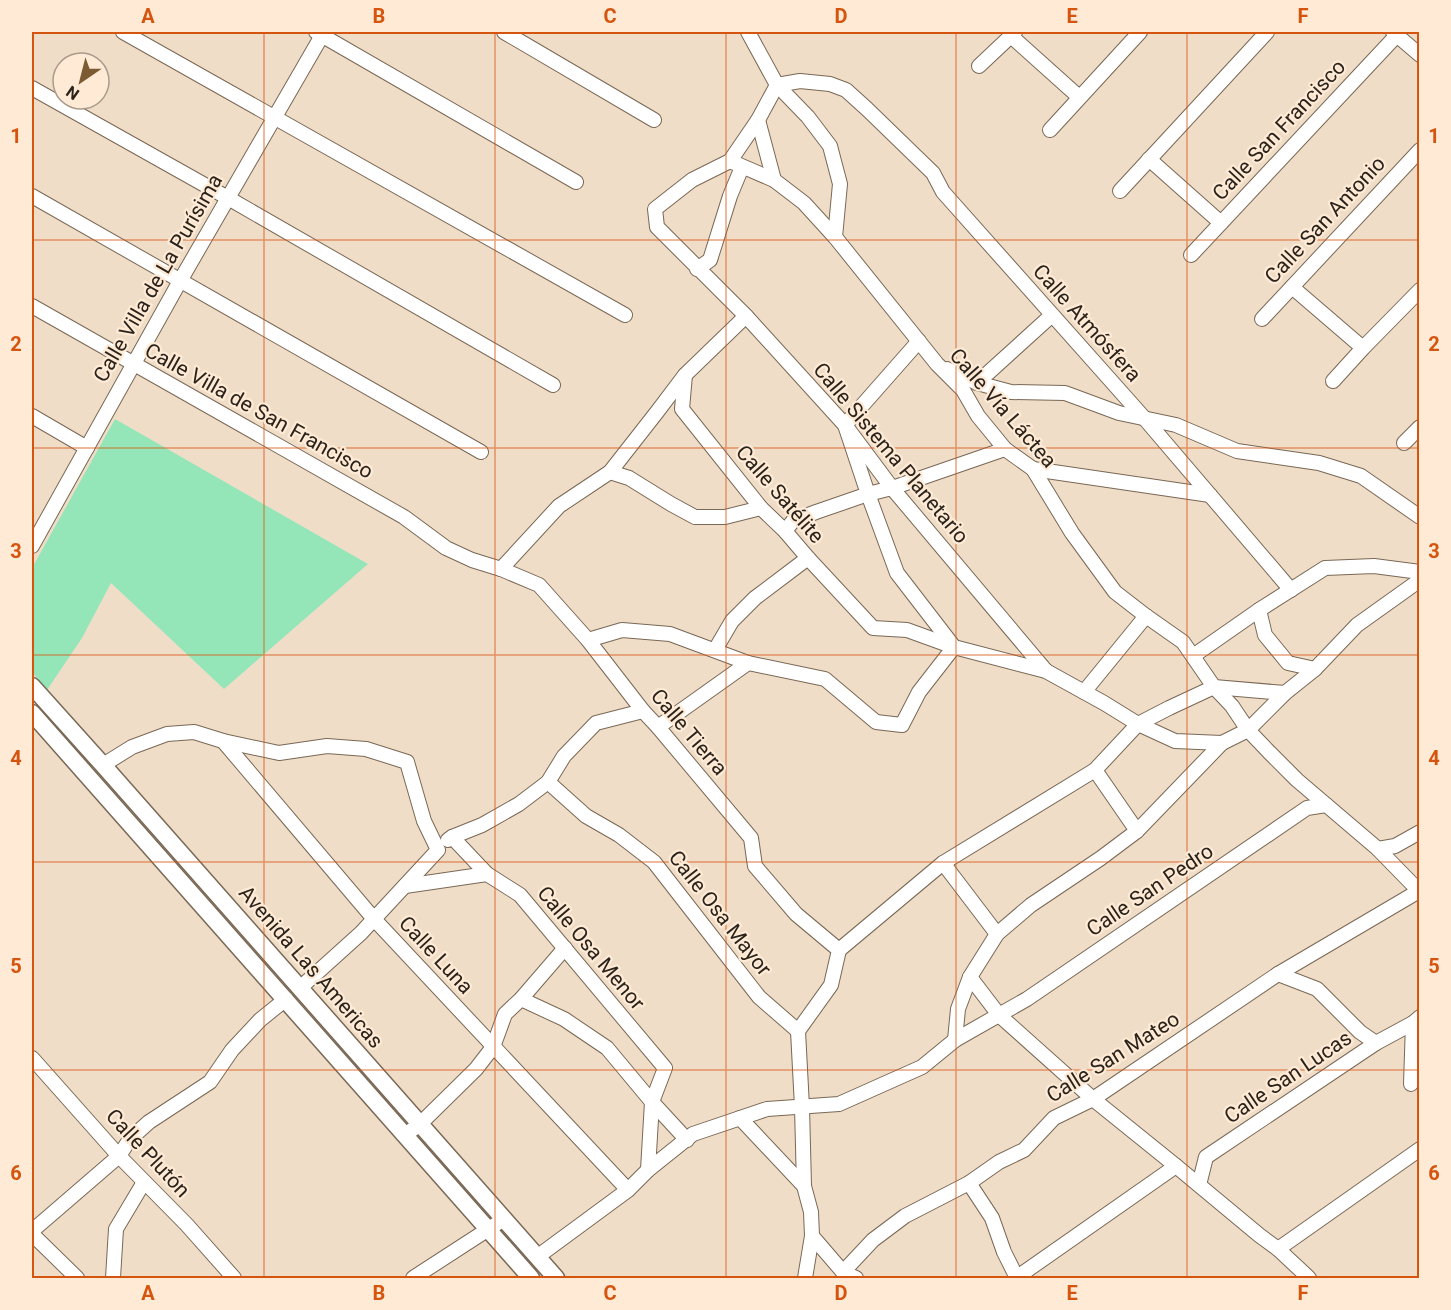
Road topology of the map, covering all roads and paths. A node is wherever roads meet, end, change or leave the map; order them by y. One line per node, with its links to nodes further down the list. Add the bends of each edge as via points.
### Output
1 (123, 32): 14 (street)
2 (504, 32): 15 (street)
3 (748, 32): 11 (street)
4 (1140, 32): 13 (street)
5 (1267, 32): 19 (street)
6 (321, 33): 14 (street, Calle Villa de La Purísima); 22 (street)
7 (1395, 33): 9 (street); 26 (street, Calle San Francisco)
8 (1013, 34): 10 (street); 13 (street)
9 (1419, 55)
10 (979, 66)
11 (777, 86): 16 (street); 27 (street, via 830,146 840,184); 35 (street, Calle Atmósfera, via 800,81 846,90 933,174 943,192)
12 (32, 88): 25 (street)
13 (1079, 97): 17 (street)
14 (274, 116): 25 (street, Calle Villa de La Purísima); 34 (street)
15 (654, 120)
16 (758, 120): 20 (street); 21 (street)
17 (1050, 130)
18 (1419, 150): 31 (street, Calle San Antonio)
19 (1149, 159): 23 (street); 26 (street)
20 (736, 164): 21 (street, Calle Vía Láctea); 29 (street, via 710,260); 29 (street, Calle Sistema Planetario, via 692,180 655,209 657,227)
21 (774, 180): 27 (street, Calle Vía Láctea, via 804,203)
22 (576, 182)
23 (1120, 191)
24 (32, 196): 30 (street)
25 (228, 198): 30 (street, Calle Villa de La Purísima); 45 (street)
26 (1221, 223): 28 (street, Calle San Francisco)
27 (835, 237): 38 (street, Calle Vía Láctea)
28 (1191, 255)
29 (697, 268): 36 (street, Calle Sistema Planetario)
30 (180, 281): 40 (street, Calle Villa de La Purísima); 53 (street)
31 (1292, 287): 37 (street, Calle San Antonio); 39 (street)
32 (1419, 290): 39 (street)
33 (32, 306): 40 (street, Calle Villa de San Francisco)
34 (625, 315)
35 (1052, 315): 44 (street); 47 (street, Calle Atmósfera)
36 (747, 316): 42 (street); 48 (street, Calle Sistema Planetario)
37 (1262, 318)
38 (916, 346): 41 (street, Calle Vía Láctea); 48 (street)
39 (1363, 348): 43 (street)
40 (133, 364): 51 (street, Calle Villa de La Purísima); 60 (street, Calle Villa de San Francisco)
41 (937, 364): 44 (street); 52 (street, Calle Vía Láctea, via 963,390)
42 (685, 375): 55 (street); 59 (street, Calle Satélite, via 682,408)
43 (1333, 381)
44 (977, 383): 47 (street, via 1011,392 1065,393)
45 (553, 385)
46 (32, 416): 51 (street)
47 (1145, 418): 58 (street, Calle Atmósfera); 61 (street, via 1176,425 1237,451 1319,463 1361,476)
48 (845, 424): 56 (street, Calle Sistema Planetario); 57 (street)
49 (1419, 427): 50 (street)
50 (1404, 443)
51 (87, 448): 63 (street, Calle Villa de La Purísima)
52 (1005, 449): 54 (street, Calle Vía Láctea); 56 (street)
53 (481, 452)
54 (1033, 470): 58 (street); 70 (street, Calle Vía Láctea, via 1115,592)
55 (610, 472): 59 (street, via 629,478 695,517 725,517); 65 (street, via 559,506)
56 (892, 488): 57 (street); 77 (street, Calle Sistema Planetario)
57 (868, 494): 62 (street, via 793,521); 72 (street, via 897,573)
58 (1210, 495): 68 (street, Calle Atmósfera)
59 (761, 508): 62 (street, Calle Satélite)
60 (404, 517): 65 (street, Calle Tierra, via 446,548)
61 (1419, 518)
62 (785, 531): 64 (street, Calle Satélite)
63 (32, 546)
64 (808, 558): 72 (street, Calle Satélite, via 873,628 907,630); 73 (street, via 755,598 732,621)
65 (501, 569): 71 (street, Calle Tierra, via 538,585)
66 (1419, 572): 68 (street, via 1374,566 1325,568)
67 (1419, 580): 76 (street, via 1357,625)
68 (1291, 590): 69 (street)
69 (1259, 610): 74 (street); 76 (street, via 1265,635 1288,663)
70 (1146, 616): 74 (street, Calle Vía Láctea, via 1183,642); 80 (street)
71 (588, 640): 73 (street, via 622,630 670,634); 82 (street, Calle Tierra)
72 (954, 647): 75 (street, via 919,692 902,725 876,722 825,679); 77 (street)
73 (715, 650): 75 (street)
74 (1193, 656): 79 (street, Calle Vía Láctea)
75 (748, 663): 85 (street)
76 (1315, 669): 81 (street)
77 (1046, 671): 80 (street)
78 (32, 686): 89 (street, Avenida Las Americas)
79 (1214, 687): 81 (street); 84 (street); 86 (street, Calle Vía Láctea, via 1233,706)
80 (1084, 692): 84 (street)
81 (1285, 693): 86 (street)
82 (642, 711): 85 (street, Calle Tierra); 91 (street, via 596,723 564,756)
83 (32, 713): 109 (street, Avenida Las Americas)
84 (1138, 724): 88 (street, via 1175,741); 90 (street)
85 (658, 727): 105 (street, Calle Tierra, via 752,838 755,866 796,914)
86 (1248, 730): 88 (street); 92 (street, Calle Vía Láctea)
87 (223, 741): 89 (street, via 194,732 167,734 132,747); 97 (street, via 279,753 327,746 366,749 406,762 424,821); 102 (street, Calle Luna)
88 (1222, 743): 93 (street)
89 (103, 765): 108 (street, Avenida Las Americas)
90 (1095, 770): 93 (street); 98 (street)
91 (548, 782): 95 (street, via 519,804); 113 (street, Calle Osa Mayor, via 586,816 654,862 759,997)
92 (1326, 805): 96 (street, Calle Vía Láctea); 111 (street, Calle San Pedro, via 1307,808)
93 (1137, 831): 103 (street, via 1030,905)
94 (1419, 832): 96 (street, via 1395,846)
95 (452, 837): 97 (street); 99 (street, Calle Osa Menor)
96 (1378, 849): 101 (street, Calle Vía Láctea)
97 (438, 850): 100 (street)
98 (943, 863): 103 (street); 105 (street)
99 (487, 874): 100 (street); 104 (street, Calle Osa Menor, via 520,895)
100 (405, 886): 102 (street)
101 (1419, 888): 106 (street, Calle San Mateo)
102 (374, 919): 108 (street); 116 (street, Calle Luna)
103 (997, 934): 107 (street)
104 (565, 948): 110 (street); 120 (street, Calle Osa Menor, via 665,1068)
105 (838, 950): 113 (street, via 831,985)
106 (1278, 974): 115 (street, via 1317,989); 119 (street, Calle San Mateo)
107 (970, 977): 111 (street); 114 (street, via 958,1009)
108 (300, 988): 123 (street, Avenida Las Americas)
109 (286, 999): 124 (street, Avenida Las Americas); 127 (street, via 232,1050 210,1082 149,1122)
110 (521, 999): 116 (street, via 505,1014); 120 (street, via 564,1019 607,1048)
111 (999, 1015): 114 (street, Calle San Pedro); 119 (street)
112 (1416, 1020): 115 (street, Calle San Lucas); 118 (street)
113 (798, 1031): 121 (street)
114 (955, 1040): 121 (street, Calle San Pedro, via 922,1067 838,1104)
115 (1376, 1043): 132 (street, Calle San Lucas, via 1206,1157)
116 (493, 1047): 123 (street); 134 (street, Calle Luna)
117 (32, 1058): 127 (street, Calle Plutón)
118 (1411, 1084)
119 (1093, 1100): 128 (street); 131 (street, Calle San Mateo, via 1054,1118 1024,1150)
120 (651, 1102): 125 (street); 129 (street)
121 (802, 1107): 122 (street, Calle San Pedro, via 767,1109); 133 (street)
122 (740, 1118): 125 (street, Calle San Pedro, via 693,1134); 133 (street)
123 (420, 1124): 124 (street); 135 (street, Avenida Las Americas)
124 (405, 1135): 136 (street, Avenida Las Americas)
125 (687, 1140): 129 (street, Calle San Pedro)
126 (1419, 1149): 139 (street)
127 (119, 1156): 130 (street, Calle Plutón); 137 (street)
128 (1176, 1166): 132 (street); 148 (street)
129 (648, 1170): 134 (street, Calle San Pedro)
130 (144, 1182): 143 (street, via 116,1229); 144 (street, Calle Plutón)
131 (969, 1184): 141 (street, Calle San Mateo, via 905,1216 873,1240); 148 (street, via 992,1218)
132 (1199, 1185): 139 (street)
133 (804, 1186): 138 (street)
134 (627, 1190): 140 (street, Calle San Pedro)
135 (504, 1219): 136 (street); 140 (street, Avenida Las Americas)
136 (489, 1230): 145 (street); 146 (street, Avenida Las Americas)
137 (32, 1233): 142 (street)
138 (812, 1236): 141 (street); 147 (street)
139 (1278, 1249): 149 (street)
140 (545, 1271)
141 (850, 1275)
142 (77, 1278)
143 (113, 1278)
144 (234, 1278)
145 (413, 1278)
146 (531, 1278)
147 (805, 1278)
148 (1016, 1278)
149 (1309, 1278)

